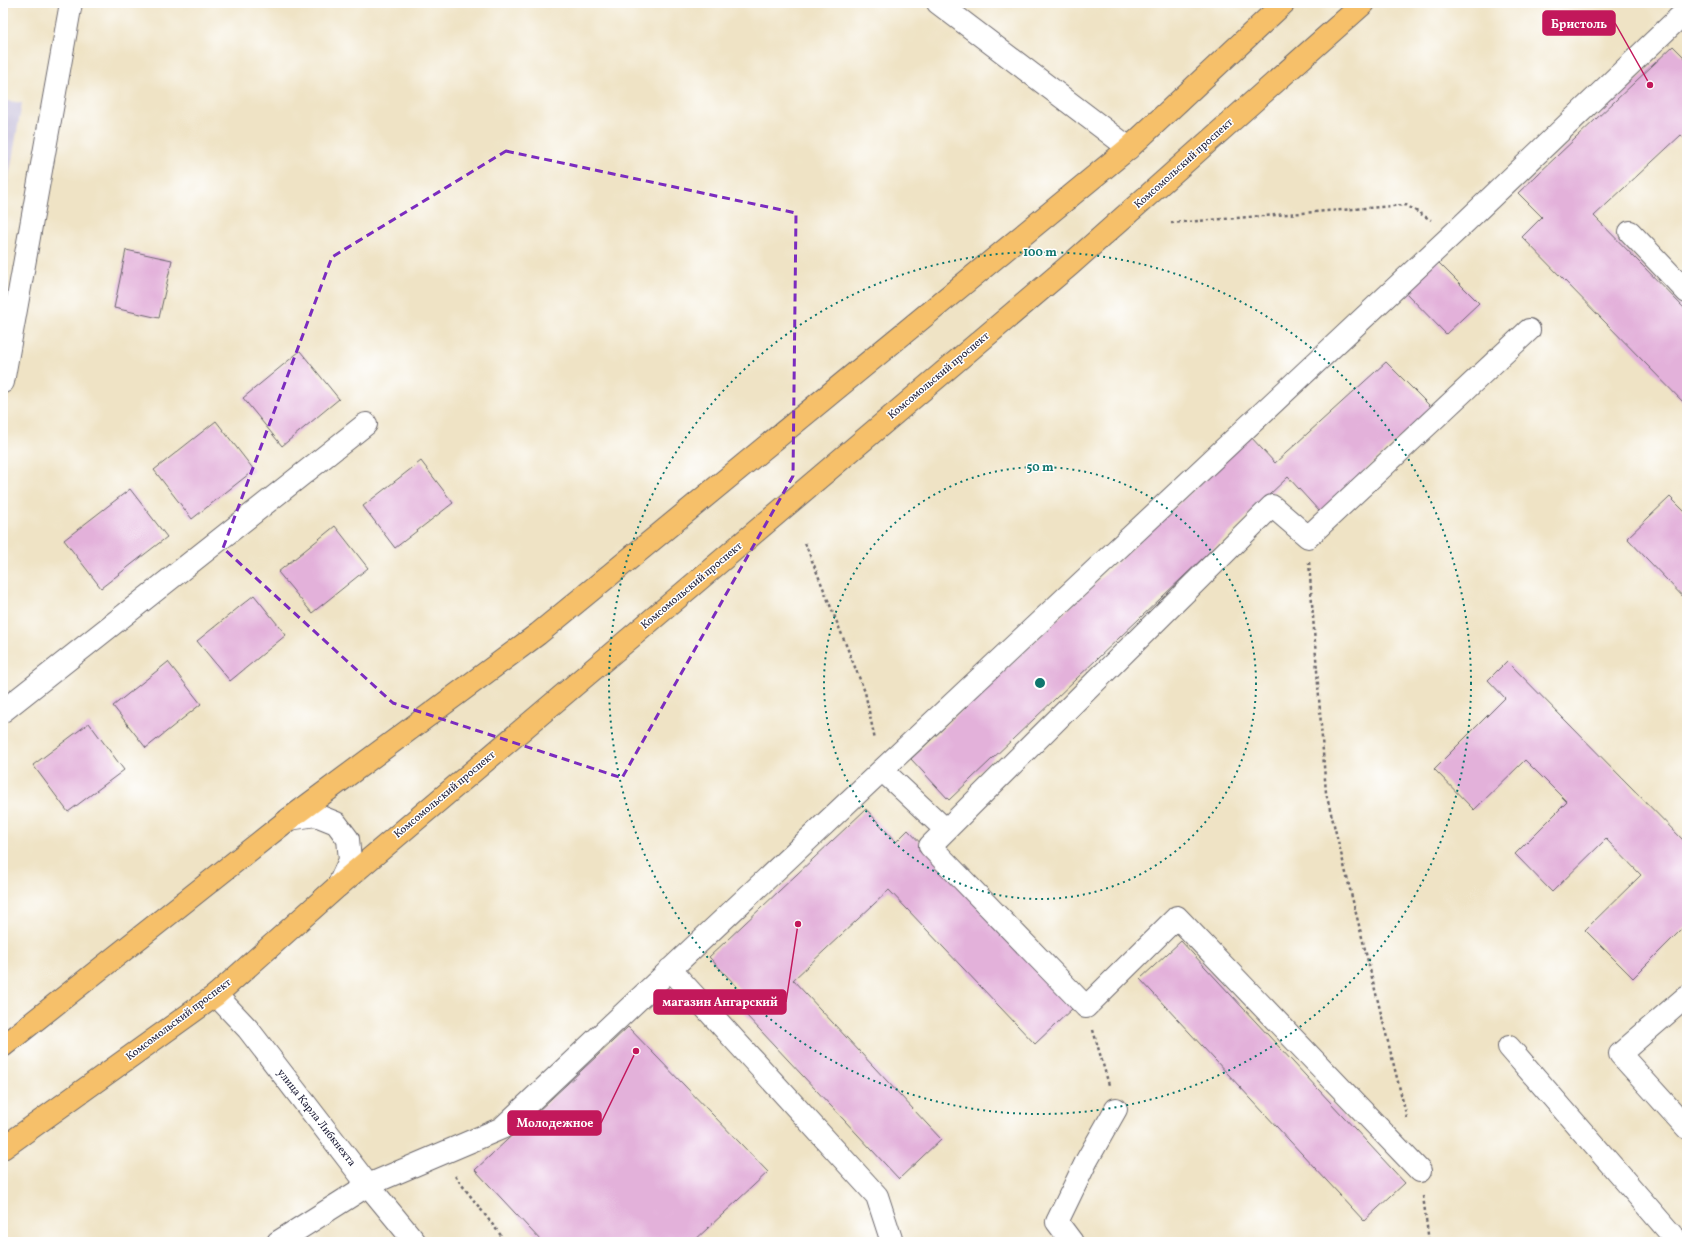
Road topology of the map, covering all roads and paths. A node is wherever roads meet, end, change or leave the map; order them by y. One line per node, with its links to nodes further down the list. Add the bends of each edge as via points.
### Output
1 (71, 3): 12 (street)
2 (938, 3): 6 (street)
3 (1284, 3): 6 (main road)
4 (1364, 3): 20 (main road, Комсомольский проспект, via 1071,264)
5 (1684, 10): 9 (street)
6 (1129, 148): 18 (main road, via 538,634)
7 (1170, 223): 9 (path, via 1406,205)
8 (1630, 232): 10 (street)
9 (1454, 233): 17 (street)
10 (1687, 292)
11 (1529, 330): 14 (street)
12 (3, 382)
13 (366, 424): 16 (street)
14 (1308, 538): 19 (street, via 1272,506); 28 (path, via 1326,793)
15 (805, 543): 17 (path, via 865,692)
16 (3, 711)
17 (882, 770): 19 (street); 21 (street)
18 (289, 819): 20 (street, via 316,815 336,823 348,839 350,860); 25 (main road)
19 (946, 830): 24 (street, via 930,846)
20 (338, 886): 22 (main road, Комсомольский проспект)
21 (670, 969): 31 (street, via 502,1128); 37 (street, via 877,1196)
22 (216, 995): 30 (main road, Комсомольский проспект); 33 (street, улица Карла Либкнехта, via 248,1029)
23 (1687, 996): 29 (street, via 1620,1054)
24 (1086, 1007): 27 (path); 32 (street, via 1177,917)
25 (3, 1046)
26 (1509, 1047): 40 (street)
27 (1116, 1109): 38 (street, via 1056,1222)
28 (1409, 1125)
29 (1687, 1128)
30 (3, 1148)
31 (439, 1154): 33 (street); 36 (path)
32 (1420, 1171): 39 (path)
33 (368, 1185): 34 (street); 35 (street, улица Карла Либкнехта)
34 (278, 1242)
35 (415, 1242)
36 (506, 1242)
37 (892, 1242)
38 (1072, 1242)
39 (1429, 1242)
40 (1678, 1242)

